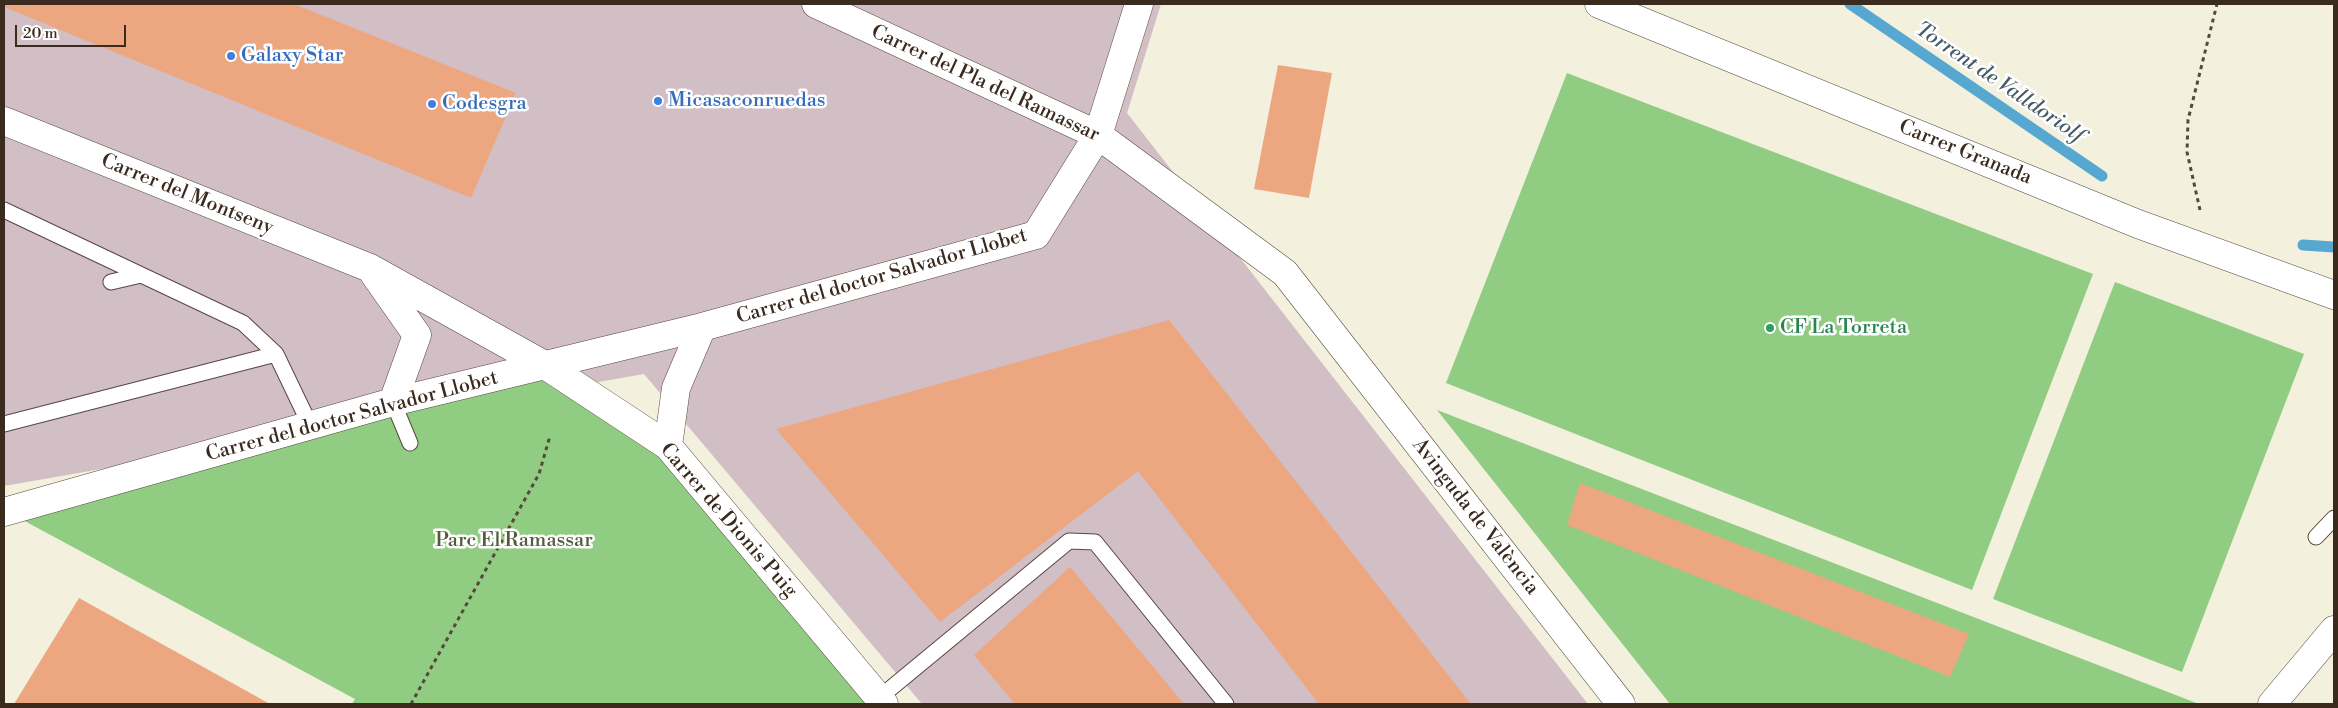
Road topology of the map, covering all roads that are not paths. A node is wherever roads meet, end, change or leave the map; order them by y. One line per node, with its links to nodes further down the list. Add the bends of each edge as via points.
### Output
1 (816, 4): 5 (street, Carrer del Pla del Ramassar)
2 (1139, 4): 5 (street)
3 (1599, 4): 12 (street, Carrer Granada, via 2138,224)
4 (4, 121): 9 (street, Carrer del Montseny)
5 (1098, 135): 13 (street, Carrer del doctor Salvador Llobet, via 1036,235); 14 (street, Carrer del Pla del Ramassar, via 1284,274)
6 (4, 210): 7 (lane)
7 (21, 219): 8 (lane); 10 (lane)
8 (4, 224)
9 (370, 268): 16 (street, Carrer del Montseny); 17 (street, via 417,335)
10 (141, 275): 11 (lane); 15 (lane, via 243,323)
11 (111, 282)
12 (2334, 295)
13 (702, 327): 16 (street, Carrer del doctor Salvador Llobet); 21 (street, via 676,388)
14 (1328, 329): 28 (street, Avinguda de València)
15 (276, 354): 18 (lane); 19 (lane)
16 (548, 367): 17 (street, Carrer del doctor Salvador Llobet); 21 (street, Carrer de Dionis Puig)
17 (393, 402): 19 (street, Carrer del doctor Salvador Llobet); 20 (lane)
18 (4, 424)
19 (310, 425): 22 (street, Carrer del doctor Salvador Llobet)
20 (410, 443)
21 (668, 446): 26 (street, Carrer de Dionis Puig)
22 (4, 512)
23 (2334, 518): 24 (lane)
24 (2316, 537)
25 (2334, 630): 29 (street)
26 (881, 701): 27 (lane, via 1069,541 1095,542)
27 (1226, 704)
28 (1622, 704)
29 (2272, 704)

